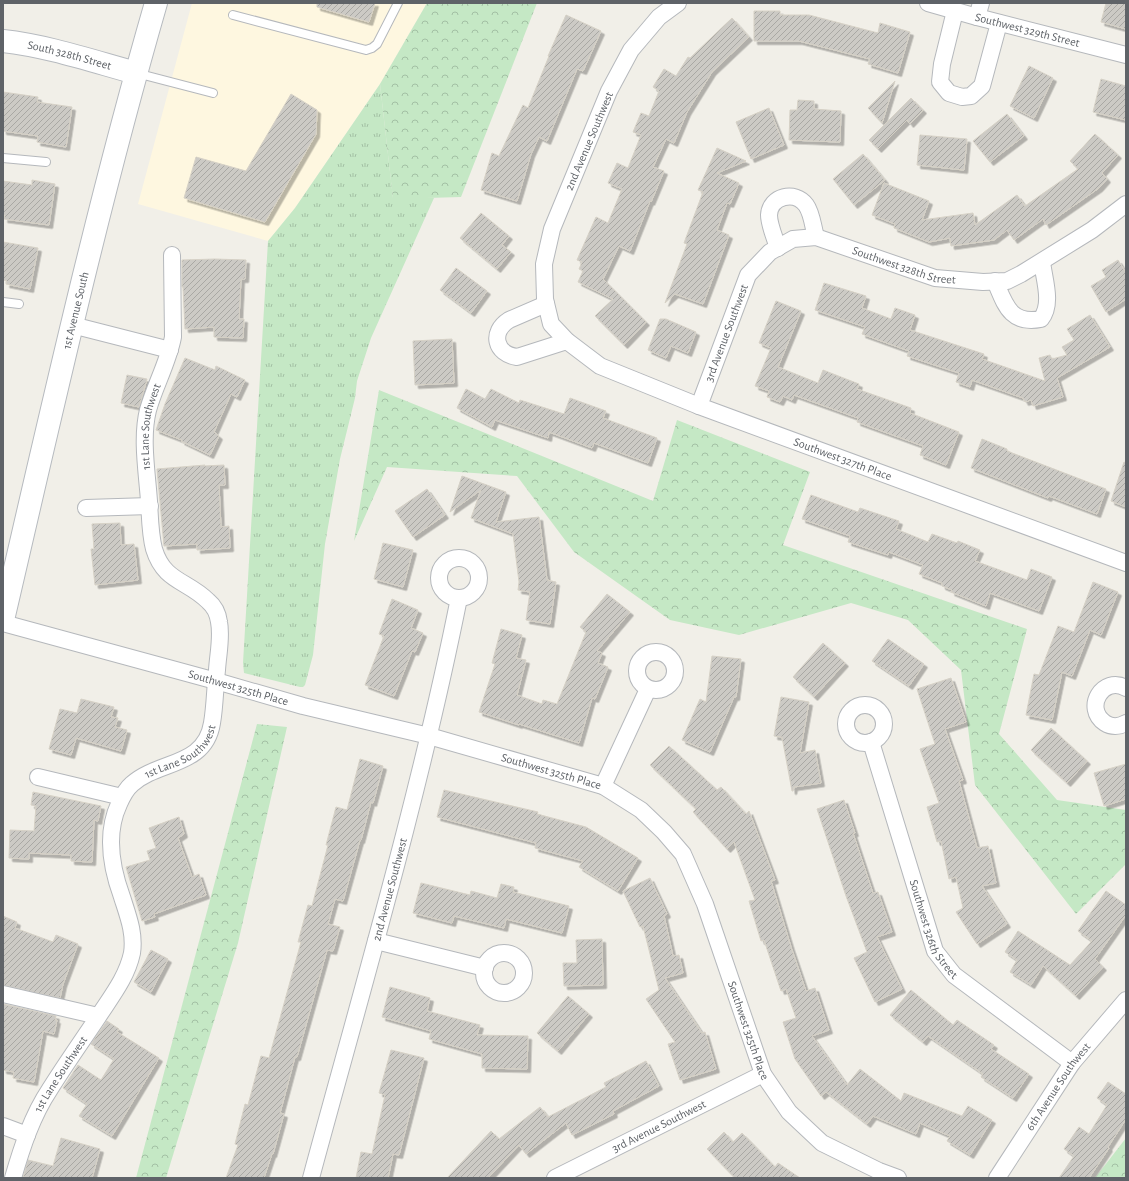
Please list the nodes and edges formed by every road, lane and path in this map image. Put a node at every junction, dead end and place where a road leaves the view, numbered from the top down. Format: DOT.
graph roads {
  1 [pos="156,3"];
  2 [pos="398,3"];
  3 [pos="678,3"];
  4 [pos="928,3"];
  5 [pos="979,10"];
  6 [pos="955,11"];
  7 [pos="233,15"];
  8 [pos="999,23"];
  9 [pos="3,41"];
  10 [pos="1126,55"];
  11 [pos="136,73"];
  12 [pos="213,93"];
  13 [pos="3,158"];
  14 [pos="46,162"];
  15 [pos="1126,204"];
  16 [pos="816,238"];
  17 [pos="778,248"];
  18 [pos="172,256"];
  19 [pos="1042,262"];
  20 [pos="995,282"];
  21 [pos="3,302"];
  22 [pos="546,302"];
  23 [pos="19,304"];
  24 [pos="72,325"];
  25 [pos="567,341"];
  26 [pos="170,350"];
  27 [pos="698,406"];
  28 [pos="150,506"];
  29 [pos="86,508"];
  30 [pos="1126,562"];
  31 [pos="459,598"];
  32 [pos="3,620"];
  33 [pos="3,623"];
  34 [pos="216,681"];
  35 [pos="1125,685"];
  36 [pos="648,689"];
  37 [pos="1126,723"];
  38 [pos="429,736"];
  39 [pos="871,742"];
  40 [pos="38,777"];
  41 [pos="603,786"];
  42 [pos="122,797"];
  43 [pos="376,940"];
  44 [pos="485,968"];
  45 [pos="3,994"];
  46 [pos="1126,1000"];
  47 [pos="98,1016"];
  48 [pos="1072,1063"];
  49 [pos="763,1074"];
  50 [pos="3,1126"];
  51 [pos="27,1135"];
  52 [pos="13,1178"];
  53 [pos="311,1178"];
  54 [pos="555,1178"];
  55 [pos="898,1178"];
  56 [pos="997,1178"];
  1 -- 11 [label="main road, 1st Avenue South"];
  2 -- 7 [label="lane"];
  3 -- 22 [label="street, 2nd Avenue Southwest"];
  4 -- 6 [label="street, Southwest 329th Street"];
  5 -- 6 [label="street, Southwest 329th Street"];
  5 -- 8 [label="street, Southwest 329th Street"];
  6 -- 8 [label="street"];
  8 -- 10 [label="street, Southwest 329th Street"];
  9 -- 11 [label="main road, South 328th Street"];
  11 -- 12 [label="lane"];
  11 -- 24 [label="main road, 1st Avenue South"];
  13 -- 14 [label="lane"];
  15 -- 19 [label="street, Southwest 328th Street"];
  16 -- 17 [label="street, 3rd Avenue Southwest"];
  16 -- 17 [label="street"];
  16 -- 20 [label="street, Southwest 328th Street"];
  17 -- 27 [label="street, 3rd Avenue Southwest"];
  18 -- 26 [label="street, 1st Lane Southwest"];
  19 -- 20 [label="street, Southwest 328th Street"];
  19 -- 20 [label="street"];
  21 -- 23 [label="lane"];
  22 -- 25 [label="street, Southwest 327th Place"];
  22 -- 25 [label="street"];
  24 -- 26 [label="street"];
  24 -- 32 [label="main road, 1st Avenue South"];
  25 -- 27 [label="street, Southwest 327th Place"];
  26 -- 28 [label="street, 1st Lane Southwest"];
  27 -- 30 [label="street, Southwest 327th Place"];
  28 -- 29 [label="street"];
  28 -- 34 [label="street, 1st Lane Southwest"];
  31 -- 38 [label="street, 2nd Avenue Southwest"];
  33 -- 34 [label="street, Southwest 325th Place"];
  34 -- 38 [label="street, Southwest 325th Place"];
  34 -- 42 [label="street, 1st Lane Southwest"];
  35 -- 37 [label="street"];
  36 -- 41 [label="street"];
  38 -- 41 [label="street, Southwest 325th Place"];
  38 -- 43 [label="street, 2nd Avenue Southwest"];
  39 -- 48 [label="street, Southwest 326th Street"];
  40 -- 42 [label="street"];
  41 -- 49 [label="street, Southwest 325th Place"];
  42 -- 47 [label="street, 1st Lane Southwest"];
  43 -- 44 [label="street"];
  43 -- 53 [label="street, 2nd Avenue Southwest"];
  45 -- 47 [label="street"];
  46 -- 48 [label="street, 6th Avenue Southwest"];
  47 -- 51 [label="street, 1st Lane Southwest"];
  48 -- 56 [label="street, 6th Avenue Southwest"];
  49 -- 54 [label="street, 3rd Avenue Southwest"];
  49 -- 55 [label="street, Southwest 325th Place"];
  50 -- 51 [label="street"];
  51 -- 52 [label="street, 1st Lane Southwest"];
}
